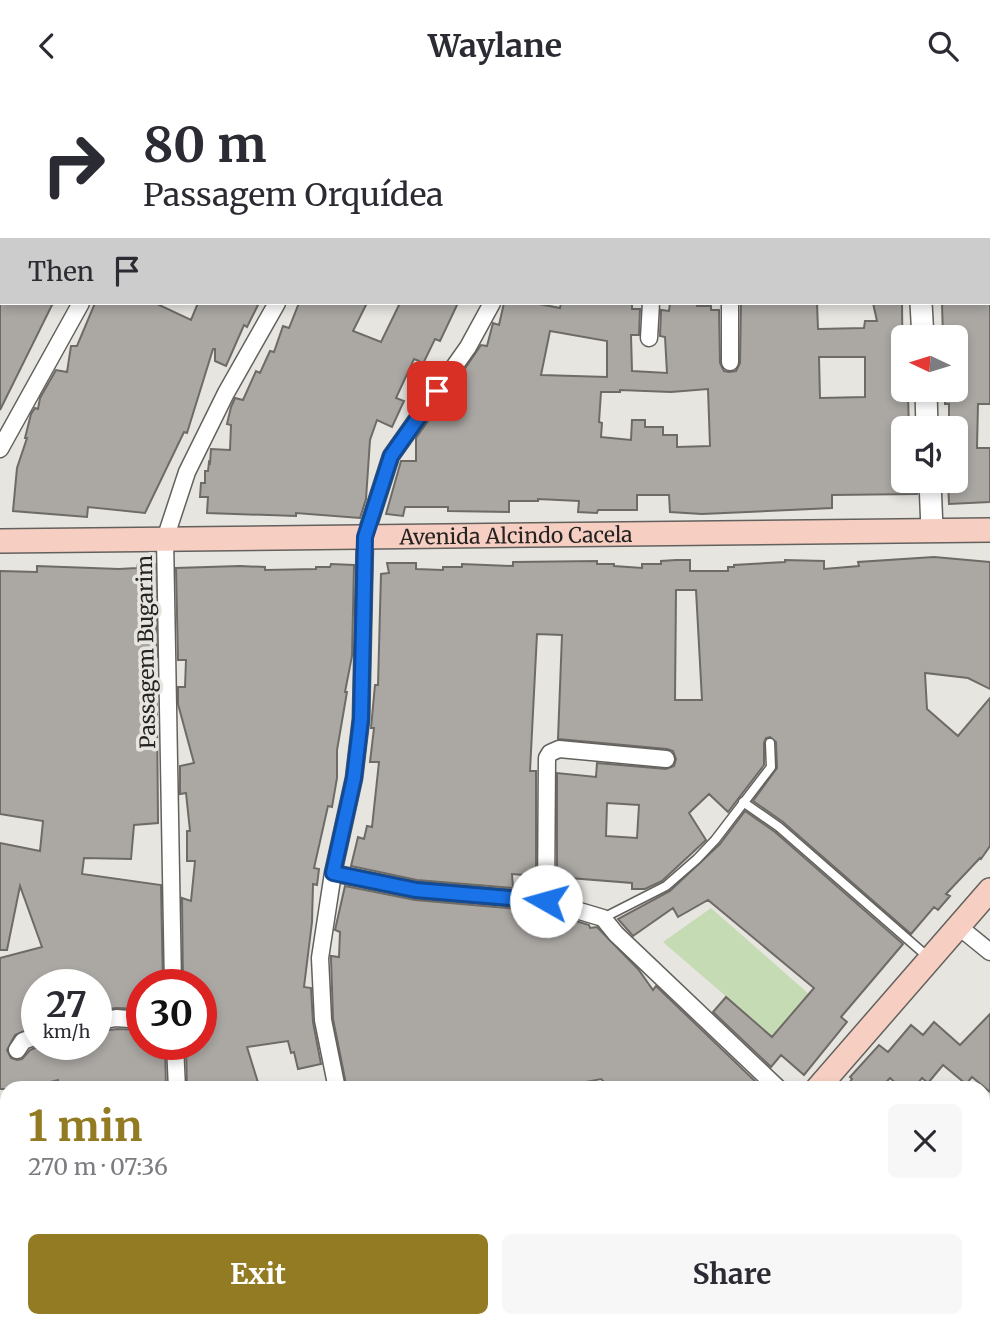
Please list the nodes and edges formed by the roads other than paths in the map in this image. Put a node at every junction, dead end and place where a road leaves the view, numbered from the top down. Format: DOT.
graph roads {
  1 [pos="79,305"];
  2 [pos="276,305"];
  3 [pos="491,305"];
  4 [pos="651,305"];
  5 [pos="730,305"];
  6 [pos="921,305"];
  7 [pos="922,325"];
  8 [pos="649,338"];
  9 [pos="730,362"];
  10 [pos="0,449"];
  11 [pos="930,493"];
  12 [pos="932,530"];
  13 [pos="990,530"];
  14 [pos="365,537"];
  15 [pos="165,539"];
  16 [pos="0,541"];
  17 [pos="770,743"];
  18 [pos="666,759"];
  19 [pos="743,802"];
  20 [pos="333,873"];
  21 [pos="990,890"];
  22 [pos="546,901"];
  23 [pos="603,918"];
  24 [pos="958,926"];
  25 [pos="990,952"];
  26 [pos="930,959"];
  27 [pos="173,969"];
  28 [pos="21,1044"];
  29 [pos="17,1050"];
  30 [pos="176,1060"];
  31 [pos="177,1081"];
  32 [pos="335,1081"];
  33 [pos="771,1081"];
  34 [pos="824,1081"];
  1 -- 10 [label="street"];
  2 -- 15 [label="street, Passagem Bugarim"];
  3 -- 14 [label="street"];
  4 -- 8 [label="street"];
  5 -- 9 [label="street"];
  6 -- 7 [label="street"];
  11 -- 12 [label="street"];
  12 -- 13 [label="main road, Avenida Alcindo Cacela"];
  12 -- 14 [label="main road, Avenida Alcindo Cacela"];
  14 -- 15 [label="main road, Avenida Alcindo Cacela"];
  14 -- 20 [label="street"];
  15 -- 16 [label="main road, Avenida Alcindo Cacela"];
  15 -- 27 [label="street, Passagem Bugarim"];
  17 -- 19 [label="lane"];
  18 -- 22 [label="street"];
  19 -- 23 [label="lane"];
  19 -- 26 [label="lane"];
  20 -- 22 [label="street"];
  20 -- 32 [label="street"];
  21 -- 24 [label="main road"];
  22 -- 23 [label="street"];
  23 -- 33 [label="street"];
  24 -- 25 [label="street"];
  24 -- 26 [label="main road"];
  26 -- 34 [label="main road"];
  28 -- 29 [label="street"];
  30 -- 31 [label="street"];
}
